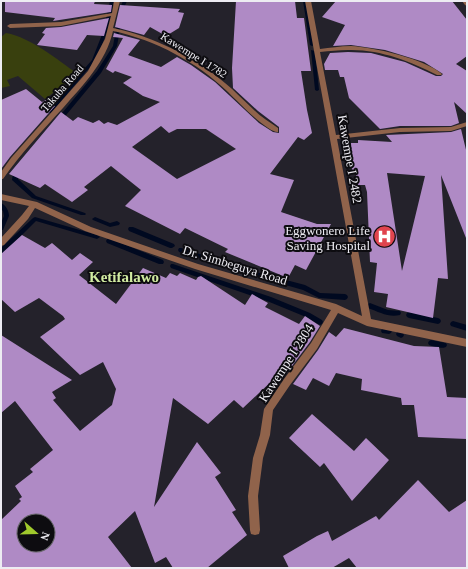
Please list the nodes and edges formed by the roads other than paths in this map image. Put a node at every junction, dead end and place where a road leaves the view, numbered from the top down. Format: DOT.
graph roads {
  1 [pos="117,1"];
  2 [pos="308,1"];
  3 [pos="465,1"];
  4 [pos="467,4"];
  5 [pos="114,14"];
  6 [pos="10,26"];
  7 [pos="112,29"];
  8 [pos="318,51"];
  9 [pos="439,74"];
  10 [pos="467,124"];
  11 [pos="276,130"];
  12 [pos="334,138"];
  13 [pos="1,177"];
  14 [pos="1,197"];
  15 [pos="34,204"];
  16 [pos="1,243"];
  17 [pos="336,308"];
  18 [pos="367,322"];
  19 [pos="467,343"];
  20 [pos="255,530"];
  1 -- 5 [label="street, Takuba Road"];
  2 -- 8 [label="street, Kawempe I 2482"];
  3 -- 4 [label="street"];
  5 -- 6 [label="street"];
  5 -- 7 [label="street, Takuba Road"];
  7 -- 11 [label="street, Kawempe I 1782"];
  7 -- 13 [label="street, Takuba Road"];
  8 -- 9 [label="street"];
  8 -- 12 [label="street, Kawempe I 2482"];
  10 -- 12 [label="street"];
  12 -- 18 [label="street, Kawempe I 2482"];
  14 -- 15 [label="street, Dr. Simbeguya Road"];
  15 -- 16 [label="street"];
  15 -- 17 [label="street, Dr. Simbeguya Road"];
  17 -- 18 [label="street, Dr. Simbeguya Road"];
  17 -- 20 [label="street, Kawempe I 2804"];
  18 -- 19 [label="street, Dr. Simbeguya Road"];
}
